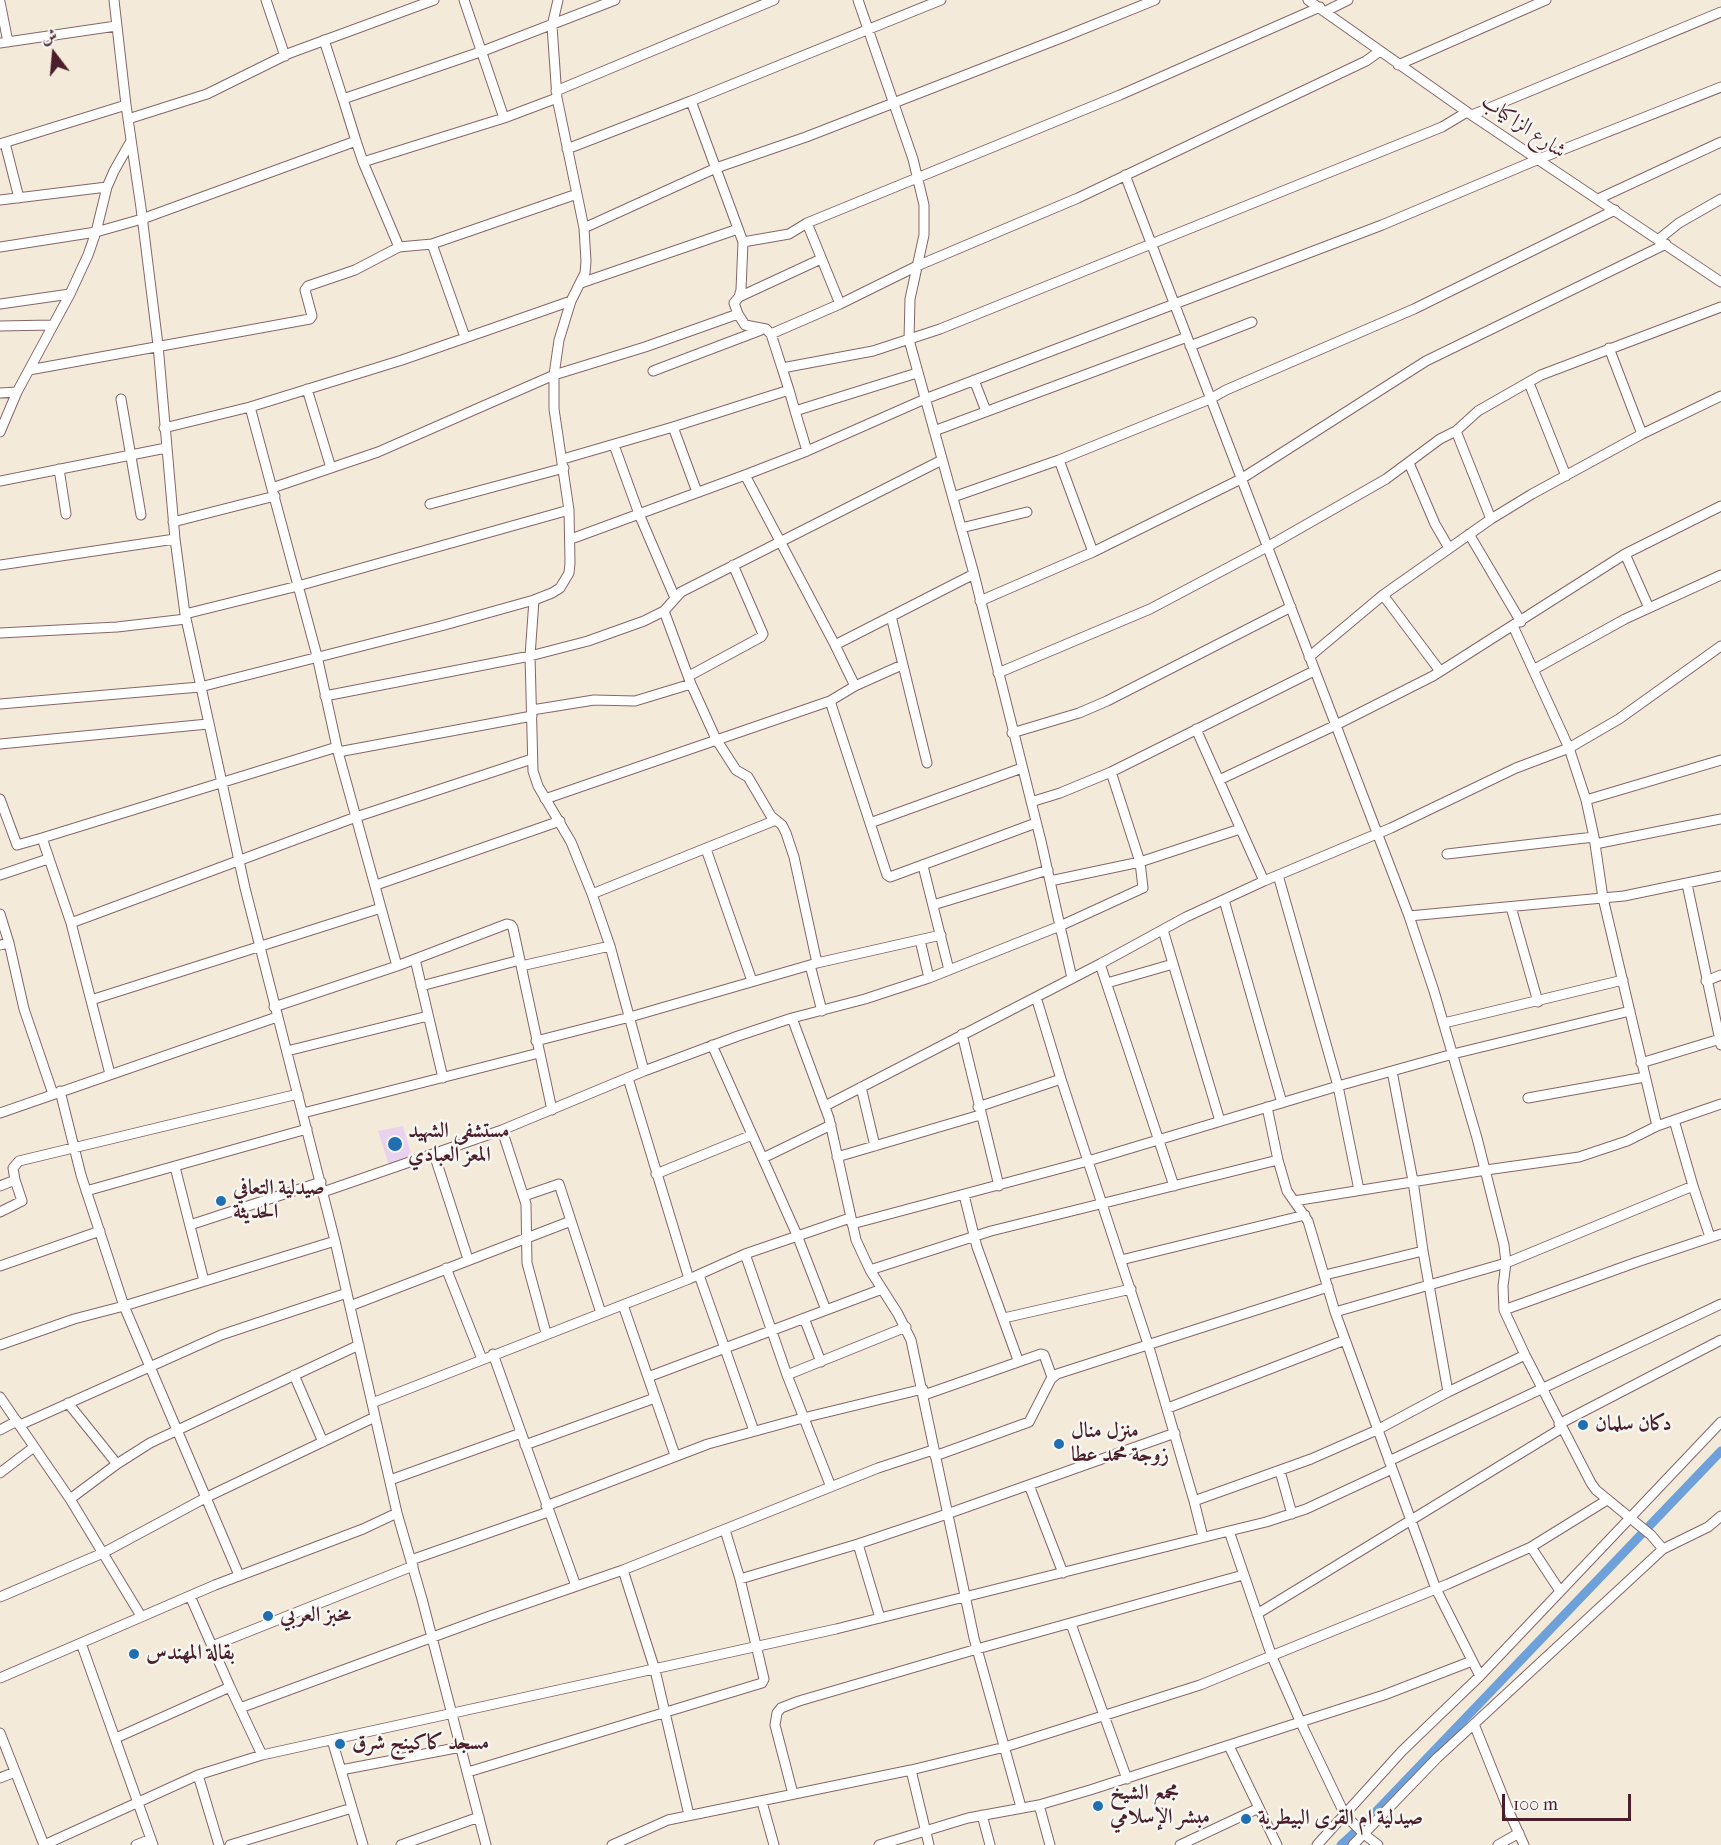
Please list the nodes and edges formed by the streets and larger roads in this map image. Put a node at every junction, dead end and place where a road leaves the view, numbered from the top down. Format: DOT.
graph roads {
  1 [pos="114,0"];
  2 [pos="266,0"];
  3 [pos="434,0"];
  4 [pos="464,0"];
  5 [pos="558,0"];
  6 [pos="615,0"];
  7 [pos="774,0"];
  8 [pos="858,0"];
  9 [pos="941,0"];
  10 [pos="1155,0"];
  11 [pos="1308,0"];
  12 [pos="1348,0"];
  13 [pos="1546,0"];
  14 [pos="0,2"];
  15 [pos="1323,9"];
  16 [pos="1721,12"];
  17 [pos="116,26"];
  18 [pos="552,26"];
  19 [pos="868,30"];
  20 [pos="324,40"];
  21 [pos="4,42"];
  22 [pos="483,51"];
  23 [pos="1380,51"];
  24 [pos="285,56"];
  25 [pos="1398,64"];
  26 [pos="1721,87"];
  27 [pos="557,94"];
  28 [pos="343,99"];
  29 [pos="691,101"];
  30 [pos="894,103"];
  31 [pos="126,105"];
  32 [pos="1469,113"];
  33 [pos="504,118"];
  34 [pos="128,119"];
  35 [pos="131,141"];
  36 [pos="356,141"];
  37 [pos="1721,142"];
  38 [pos="3,144"];
  39 [pos="567,149"];
  40 [pos="1539,159"];
  41 [pos="363,162"];
  42 [pos="716,168"];
  43 [pos="1125,175"];
  44 [pos="919,177"];
  45 [pos="107,187"];
  46 [pos="577,194"];
  47 [pos="19,198"];
  48 [pos="1598,199"];
  49 [pos="1721,199"];
  50 [pos="0,200"];
  51 [pos="1615,210"];
  52 [pos="142,219"];
  53 [pos="807,223"];
  54 [pos="584,228"];
  55 [pos="738,229"];
  56 [pos="96,231"];
  57 [pos="743,242"];
  58 [pos="1663,242"];
  59 [pos="1151,243"];
  60 [pos="432,244"];
  61 [pos="0,247"];
  62 [pos="399,247"];
  63 [pos="822,259"];
  64 [pos="917,266"];
  65 [pos="1721,282"];
  66 [pos="581,283"];
  67 [pos="70,294"];
  68 [pos="739,297"];
  69 [pos="571,302"];
  70 [pos="1174,303"];
  71 [pos="0,304"];
  72 [pos="840,304"];
  73 [pos="1721,308"];
  74 [pos="738,314"];
  75 [pos="1252,322"];
  76 [pos="53,325"];
  77 [pos="0,326"];
  78 [pos="767,331"];
  79 [pos="465,337"];
  80 [pos="909,340"];
  81 [pos="1188,341"];
  82 [pos="158,345"];
  83 [pos="1609,348"];
  84 [pos="782,368"];
  85 [pos="29,370"];
  86 [pos="653,371"];
  87 [pos="917,373"];
  88 [pos="554,375"];
  89 [pos="974,380"];
  90 [pos="1529,383"];
  91 [pos="307,390"];
  92 [pos="789,390"];
  93 [pos="17,392"];
  94 [pos="0,393"];
  95 [pos="1721,396"];
  96 [pos="121,399"];
  97 [pos="925,399"];
  98 [pos="1210,399"];
  99 [pos="250,407"];
  100 [pos="795,411"];
  101 [pos="986,411"];
  102 [pos="673,427"];
  103 [pos="164,428"];
  104 [pos="934,431"];
  105 [pos="1456,431"];
  106 [pos="0,432"];
  107 [pos="1642,434"];
  108 [pos="614,445"];
  109 [pos="166,448"];
  110 [pos="807,451"];
  111 [pos="131,455"];
  112 [pos="942,460"];
  113 [pos="1059,460"];
  114 [pos="563,463"];
  115 [pos="1409,463"];
  116 [pos="331,468"];
  117 [pos="60,469"];
  118 [pos="745,475"];
  119 [pos="1566,476"];
  120 [pos="1241,479"];
  121 [pos="0,481"];
  122 [pos="274,492"];
  123 [pos="697,492"];
  124 [pos="953,497"];
  125 [pos="430,504"];
  126 [pos="1721,506"];
  127 [pos="569,510"];
  128 [pos="1027,512"];
  129 [pos="66,514"];
  130 [pos="639,514"];
  131 [pos="141,515"];
  132 [pos="1491,519"];
  133 [pos="173,522"];
  134 [pos="962,528"];
  135 [pos="1469,534"];
  136 [pos="175,539"];
  137 [pos="570,539"];
  138 [pos="780,542"];
  139 [pos="1267,547"];
  140 [pos="1449,548"];
  141 [pos="1093,552"];
  142 [pos="1625,555"];
  143 [pos="0,565"];
  144 [pos="733,565"];
  145 [pos="974,574"];
  146 [pos="1721,575"];
  147 [pos="298,586"];
  148 [pos="1383,595"];
  149 [pos="675,598"];
  150 [pos="534,600"];
  151 [pos="980,601"];
  152 [pos="1291,608"];
  153 [pos="1649,608"];
  154 [pos="664,611"];
  155 [pos="891,616"];
  156 [pos="185,617"];
  157 [pos="1517,624"];
  158 [pos="0,633"];
  159 [pos="835,645"];
  160 [pos="1721,646"];
  161 [pos="317,656"];
  162 [pos="530,656"];
  163 [pos="1309,657"];
  164 [pos="902,665"];
  165 [pos="1533,670"];
  166 [pos="1314,671"];
  167 [pos="1440,671"];
  168 [pos="998,673"];
  169 [pos="690,680"];
  170 [pos="855,686"];
  171 [pos="200,687"];
  172 [pos="326,696"];
  173 [pos="830,701"];
  174 [pos="0,704"];
  175 [pos="532,713"];
  176 [pos="208,724"];
  177 [pos="1336,725"];
  178 [pos="1196,729"];
  179 [pos="1012,733"];
  180 [pos="716,739"];
  181 [pos="0,744"];
  182 [pos="1569,748"];
  183 [pos="337,749"];
  184 [pos="532,759"];
  185 [pos="1721,760"];
  186 [pos="927,764"];
  187 [pos="1022,768"];
  188 [pos="1111,772"];
  189 [pos="1218,780"];
  190 [pos="222,782"];
  191 [pos="0,799"];
  192 [pos="545,799"];
  193 [pos="1586,800"];
  194 [pos="1031,802"];
  195 [pos="356,817"];
  196 [pos="1721,819"];
  197 [pos="776,820"];
  198 [pos="560,821"];
  199 [pos="870,822"];
  200 [pos="1036,823"];
  201 [pos="1240,829"];
  202 [pos="1376,835"];
  203 [pos="42,838"];
  204 [pos="1595,841"];
  205 [pos="706,849"];
  206 [pos="1447,854"];
  207 [pos="238,859"];
  208 [pos="48,860"];
  209 [pos="1140,862"];
  210 [pos="923,866"];
  211 [pos="1048,870"];
  212 [pos="0,875"];
  213 [pos="1278,875"];
  214 [pos="1721,876"];
  215 [pos="1050,881"];
  216 [pos="1264,881"];
  217 [pos="1687,884"];
  218 [pos="376,885"];
  219 [pos="592,894"];
  220 [pos="1603,898"];
  221 [pos="1224,900"];
  222 [pos="933,905"];
  223 [pos="1511,907"];
  224 [pos="381,908"];
  225 [pos="0,914"];
  226 [pos="1408,916"];
  227 [pos="70,923"];
  228 [pos="1059,926"];
  229 [pos="1163,930"];
  230 [pos="941,935"];
  231 [pos="920,940"];
  232 [pos="4,944"];
  233 [pos="610,946"];
  234 [pos="259,947"];
  235 [pos="414,959"];
  236 [pos="520,963"];
  237 [pos="813,964"];
  238 [pos="1100,964"];
  239 [pos="1173,964"];
  240 [pos="397,966"];
  241 [pos="949,970"];
  242 [pos="1721,975"];
  243 [pos="929,978"];
  244 [pos="1072,978"];
  245 [pos="1623,980"];
  246 [pos="752,981"];
  247 [pos="1706,981"];
  248 [pos="1107,982"];
  249 [pos="421,986"];
  250 [pos="1035,997"];
  251 [pos="91,1000"];
  252 [pos="1538,1002"];
  253 [pos="274,1007"];
  254 [pos="1717,1010"];
  255 [pos="822,1011"];
  256 [pos="1630,1011"];
  257 [pos="428,1016"];
  258 [pos="277,1017"];
  259 [pos="630,1017"];
  260 [pos="792,1018"];
  261 [pos="1444,1023"];
  262 [pos="962,1034"];
  263 [pos="536,1041"];
  264 [pos="1720,1042"];
  265 [pos="712,1045"];
  266 [pos="287,1051"];
  267 [pos="539,1053"];
  268 [pos="1453,1054"];
  269 [pos="1641,1063"];
  270 [pos="644,1071"];
  271 [pos="1392,1071"];
  272 [pos="110,1074"];
  273 [pos="1645,1077"];
  274 [pos="443,1078"];
  275 [pos="628,1078"];
  276 [pos="1061,1079"];
  277 [pos="1338,1086"];
  278 [pos="861,1087"];
  279 [pos="56,1093"];
  280 [pos="298,1094"];
  281 [pos="1528,1098"];
  282 [pos="1282,1103"];
  283 [pos="1721,1104"];
  284 [pos="825,1106"];
  285 [pos="1267,1107"];
  286 [pos="552,1110"];
  287 [pos="979,1111"];
  288 [pos="0,1113"];
  289 [pos="303,1113"];
  290 [pos="1674,1120"];
  291 [pos="1220,1121"];
  292 [pos="831,1125"];
  293 [pos="1658,1126"];
  294 [pos="307,1130"];
  295 [pos="502,1130"];
  296 [pos="752,1135"];
  297 [pos="1157,1140"];
  298 [pos="875,1146"];
  299 [pos="73,1147"];
  300 [pos="434,1154"];
  301 [pos="837,1157"];
  302 [pos="763,1158"];
  303 [pos="1278,1160"];
  304 [pos="1088,1161"];
  305 [pos="175,1167"];
  306 [pos="1486,1170"];
  307 [pos="656,1174"];
  308 [pos="15,1180"];
  309 [pos="1413,1181"];
  310 [pos="321,1182"];
  311 [pos="0,1186"];
  312 [pos="999,1186"];
  313 [pos="1174,1186"];
  314 [pos="1692,1186"];
  315 [pos="1359,1190"];
  316 [pos="86,1191"];
  317 [pos="323,1192"];
  318 [pos="964,1195"];
  319 [pos="524,1196"];
  320 [pos="1294,1202"];
  321 [pos="1102,1205"];
  322 [pos="0,1212"];
  323 [pos="1305,1215"];
  324 [pos="571,1221"];
  325 [pos="851,1221"];
  326 [pos="189,1225"];
  327 [pos="100,1231"];
  328 [pos="1721,1234"];
  329 [pos="797,1235"];
  330 [pos="974,1236"];
  331 [pos="1710,1237"];
  332 [pos="527,1239"];
  333 [pos="335,1241"];
  334 [pos="1423,1251"];
  335 [pos="745,1254"];
  336 [pos="468,1259"];
  337 [pos="1121,1260"];
  338 [pos="1506,1263"];
  339 [pos="0,1266"];
  340 [pos="446,1268"];
  341 [pos="870,1270"];
  342 [pos="699,1275"];
  343 [pos="1325,1275"];
  344 [pos="689,1279"];
  345 [pos="204,1281"];
  346 [pos="1429,1285"];
  347 [pos="1328,1287"];
  348 [pos="882,1289"];
  349 [pos="1131,1289"];
  350 [pos="347,1293"];
  351 [pos="1721,1304"];
  352 [pos="622,1305"];
  353 [pos="124,1306"];
  354 [pos="350,1306"];
  355 [pos="826,1310"];
  356 [pos="1504,1310"];
  357 [pos="1335,1312"];
  358 [pos="601,1313"];
  359 [pos="804,1318"];
  360 [pos="1004,1318"];
  361 [pos="906,1327"];
  362 [pos="772,1331"];
  363 [pos="546,1333"];
  364 [pos="1345,1340"];
  365 [pos="1721,1340"];
  366 [pos="1148,1344"];
  367 [pos="0,1345"];
  368 [pos="358,1345"];
  369 [pos="726,1348"];
  370 [pos="493,1354"];
  371 [pos="1525,1355"];
  372 [pos="482,1359"];
  373 [pos="1018,1360"];
  374 [pos="820,1362"];
  375 [pos="148,1366"];
  376 [pos="294,1375"];
  377 [pos="787,1375"];
  378 [pos="648,1377"];
  379 [pos="1052,1377"];
  380 [pos="1543,1390"];
  381 [pos="923,1392"];
  382 [pos="1448,1392"];
  383 [pos="0,1397"];
  384 [pos="655,1398"];
  385 [pos="372,1402"];
  386 [pos="68,1403"];
  387 [pos="1168,1408"];
  388 [pos="375,1417"];
  389 [pos="803,1418"];
  390 [pos="1721,1422"];
  391 [pos="18,1423"];
  392 [pos="1561,1426"];
  393 [pos="177,1429"];
  394 [pos="0,1430"];
  395 [pos="1377,1430"];
  396 [pos="754,1431"];
  397 [pos="521,1433"];
  398 [pos="1175,1433"];
  399 [pos="323,1442"];
  400 [pos="525,1445"];
  401 [pos="34,1447"];
  402 [pos="934,1453"];
  403 [pos="675,1455"];
  404 [pos="117,1464"];
  405 [pos="1390,1465"];
  406 [pos="1280,1471"];
  407 [pos="0,1473"];
  408 [pos="390,1480"];
  409 [pos="1029,1485"];
  410 [pos="831,1487"];
  411 [pos="207,1497"];
  412 [pos="70,1499"];
  413 [pos="1607,1500"];
  414 [pos="1194,1501"];
  415 [pos="547,1509"];
  416 [pos="397,1513"];
  417 [pos="947,1514"];
  418 [pos="1292,1514"];
  419 [pos="1721,1516"];
  420 [pos="1630,1518"];
  421 [pos="1413,1521"];
  422 [pos="725,1530"];
  423 [pos="1229,1532"];
  424 [pos="1203,1537"];
  425 [pos="858,1544"];
  426 [pos="1531,1547"];
  427 [pos="1663,1549"];
  428 [pos="102,1553"];
  429 [pos="412,1563"];
  430 [pos="623,1570"];
  431 [pos="1063,1573"];
  432 [pos="239,1575"];
  433 [pos="1243,1575"];
  434 [pos="740,1580"];
  435 [pos="576,1586"];
  436 [pos="1436,1589"];
  437 [pos="1560,1591"];
  438 [pos="190,1596"];
  439 [pos="0,1597"];
  440 [pos="966,1597"];
  441 [pos="1257,1614"];
  442 [pos="141,1617"];
  443 [pos="880,1618"];
  444 [pos="1071,1624"];
  445 [pos="432,1637"];
  446 [pos="81,1643"];
  447 [pos="212,1646"];
  448 [pos="756,1646"];
  449 [pos="977,1649"];
  450 [pos="1272,1657"];
  451 [pos="1472,1661"];
  452 [pos="655,1670"];
  453 [pos="1480,1676"];
  454 [pos="0,1678"];
  455 [pos="230,1688"];
  456 [pos="240,1708"];
  457 [pos="666,1713"];
  458 [pos="453,1714"];
  459 [pos="1106,1716"];
  460 [pos="1301,1723"];
  461 [pos="1474,1724"];
  462 [pos="0,1733"];
  463 [pos="116,1738"];
  464 [pos="332,1740"];
  465 [pos="1229,1746"];
  466 [pos="461,1747"];
  467 [pos="1005,1747"];
  468 [pos="262,1755"];
  469 [pos="341,1770"];
  470 [pos="911,1770"];
  471 [pos="15,1772"];
  472 [pos="468,1772"];
  473 [pos="198,1775"];
  474 [pos="0,1778"];
  475 [pos="1127,1779"];
  476 [pos="793,1794"];
  477 [pos="139,1802"];
  478 [pos="762,1802"];
  479 [pos="1039,1805"];
  480 [pos="1021,1807"];
  481 [pos="352,1808"];
  482 [pos="1259,1808"];
  483 [pos="689,1815"];
  484 [pos="982,1815"];
  485 [pos="479,1817"];
  486 [pos="1347,1817"];
  487 [pos="926,1831"];
  488 [pos="1519,1833"];
  489 [pos="1364,1834"];
  490 [pos="152,1842"];
  491 [pos="44,1845"];
  492 [pos="136,1845"];
  493 [pos="219,1845"];
  494 [pos="230,1845"];
  495 [pos="363,1845"];
  496 [pos="401,1845"];
  497 [pos="486,1845"];
  498 [pos="612,1845"];
  499 [pos="774,1845"];
  500 [pos="879,1845"];
  501 [pos="929,1845"];
  502 [pos="990,1845"];
  503 [pos="1050,1845"];
  504 [pos="1180,1845"];
  505 [pos="1277,1845"];
  506 [pos="1317,1845"];
  507 [pos="1353,1845"];
  508 [pos="1378,1845"];
  509 [pos="1498,1845"];
  510 [pos="1524,1845"];
  1 -- 17 [label="street"];
  2 -- 24 [label="street"];
  3 -- 20 [label="street"];
  4 -- 22 [label="street"];
  5 -- 18 [label="street"];
  6 -- 18 [label="street"];
  7 -- 27 [label="street"];
  8 -- 19 [label="street"];
  9 -- 19 [label="street"];
  10 -- 30 [label="street"];
  11 -- 15 [label="street, شارع الزاكياب"];
  12 -- 15 [label="street"];
  13 -- 25 [label="street"];
  14 -- 21 [label="street"];
  15 -- 23 [label="street, شارع الزاكياب"];
  15 -- 44 [label="street"];
  16 -- 32 [label="street"];
  17 -- 21 [label="street"];
  17 -- 31 [label="street"];
  18 -- 22 [label="street"];
  18 -- 27 [label="street"];
  19 -- 29 [label="street"];
  19 -- 30 [label="street"];
  20 -- 24 [label="street"];
  20 -- 28 [label="street"];
  22 -- 28 [label="street"];
  22 -- 33 [label="street"];
  23 -- 25 [label="street, شارع الزاكياب"];
  23 -- 43 [label="street"];
  24 -- 34 [label="street"];
  25 -- 32 [label="street, شارع الزاكياب"];
  26 -- 40 [label="street"];
  27 -- 33 [label="street"];
  27 -- 39 [label="street"];
  28 -- 36 [label="street"];
  29 -- 39 [label="street"];
  29 -- 42 [label="street"];
  30 -- 42 [label="street"];
  30 -- 44 [label="street"];
  31 -- 34 [label="street"];
  31 -- 38 [label="street"];
  32 -- 40 [label="street, شارع الزاكياب"];
  32 -- 59 [label="street"];
  33 -- 41 [label="street"];
  34 -- 35 [label="street"];
  35 -- 45 [label="street"];
  35 -- 52 [label="street"];
  36 -- 41 [label="street"];
  36 -- 52 [label="street"];
  37 -- 48 [label="street"];
  38 -- 47 [label="street"];
  39 -- 46 [label="street"];
  40 -- 48 [label="street, شارع الزاكياب"];
  40 -- 70 [label="street"];
  41 -- 62 [label="street"];
  42 -- 54 [label="street"];
  42 -- 55 [label="street"];
  43 -- 59 [label="street"];
  43 -- 64 [label="street"];
  44 -- 53 [label="street"];
  44 -- 64 [label="street"];
  45 -- 47 [label="street"];
  45 -- 56 [label="street"];
  46 -- 54 [label="street"];
  46 -- 60 [label="street"];
  47 -- 50 [label="street"];
  48 -- 51 [label="street, شارع الزاكياب"];
  49 -- 58 [label="street"];
  51 -- 58 [label="street, شارع الزاكياب"];
  51 -- 98 [label="street"];
  52 -- 56 [label="street"];
  52 -- 82 [label="street"];
  53 -- 57 [label="street"];
  53 -- 63 [label="street"];
  54 -- 66 [label="street"];
  55 -- 57 [label="street"];
  55 -- 66 [label="street"];
  56 -- 61 [label="street"];
  56 -- 67 [label="street"];
  57 -- 68 [label="street"];
  58 -- 65 [label="street, شارع الزاكياب"];
  58 -- 120 [label="street"];
  59 -- 70 [label="street"];
  59 -- 80 [label="street"];
  60 -- 62 [label="street"];
  60 -- 79 [label="street"];
  62 -- 82 [label="street"];
  63 -- 68 [label="street"];
  63 -- 72 [label="street"];
  64 -- 72 [label="street"];
  64 -- 80 [label="street"];
  66 -- 69 [label="street"];
  67 -- 71 [label="street"];
  67 -- 76 [label="street"];
  68 -- 74 [label="street"];
  69 -- 79 [label="street"];
  69 -- 88 [label="street"];
  70 -- 81 [label="street"];
  70 -- 89 [label="street"];
  72 -- 78 [label="street"];
  73 -- 83 [label="street"];
  74 -- 78 [label="street"];
  74 -- 88 [label="street"];
  75 -- 81 [label="street"];
  76 -- 77 [label="street"];
  76 -- 85 [label="street"];
  78 -- 84 [label="street"];
  78 -- 86 [label="street"];
  79 -- 91 [label="street"];
  80 -- 84 [label="street"];
  80 -- 87 [label="street"];
  81 -- 98 [label="street"];
  81 -- 101 [label="street"];
  82 -- 85 [label="street"];
  82 -- 103 [label="street"];
  83 -- 90 [label="street"];
  83 -- 107 [label="street"];
  84 -- 92 [label="street"];
  85 -- 93 [label="street"];
  87 -- 97 [label="street"];
  87 -- 100 [label="street"];
  88 -- 114 [label="street"];
  88 -- 116 [label="street"];
  89 -- 97 [label="street"];
  89 -- 101 [label="street"];
  90 -- 105 [label="street"];
  90 -- 119 [label="street"];
  91 -- 99 [label="street"];
  91 -- 116 [label="street"];
  92 -- 100 [label="street"];
  92 -- 102 [label="street"];
  93 -- 94 [label="street"];
  93 -- 106 [label="street"];
  95 -- 107 [label="street"];
  96 -- 111 [label="street"];
  97 -- 104 [label="street"];
  97 -- 110 [label="street"];
  98 -- 113 [label="street"];
  98 -- 120 [label="street"];
  99 -- 103 [label="street"];
  99 -- 122 [label="street"];
  100 -- 110 [label="street"];
  101 -- 104 [label="street"];
  102 -- 108 [label="street"];
  102 -- 123 [label="street"];
  103 -- 109 [label="street"];
  104 -- 112 [label="street"];
  105 -- 115 [label="street"];
  105 -- 132 [label="street"];
  107 -- 119 [label="street"];
  108 -- 114 [label="street"];
  108 -- 130 [label="street"];
  109 -- 111 [label="street"];
  109 -- 133 [label="street"];
  110 -- 118 [label="street"];
  111 -- 117 [label="street"];
  111 -- 131 [label="street"];
  112 -- 124 [label="street"];
  112 -- 138 [label="street"];
  113 -- 124 [label="street"];
  113 -- 141 [label="street"];
  114 -- 125 [label="street"];
  114 -- 127 [label="street"];
  115 -- 139 [label="street"];
  115 -- 140 [label="street"];
  116 -- 122 [label="street"];
  117 -- 121 [label="street"];
  117 -- 129 [label="street"];
  118 -- 123 [label="street"];
  118 -- 138 [label="street"];
  119 -- 132 [label="street"];
  120 -- 139 [label="street"];
  120 -- 141 [label="street"];
  122 -- 133 [label="street"];
  122 -- 147 [label="street"];
  123 -- 130 [label="street"];
  124 -- 134 [label="street"];
  126 -- 142 [label="street"];
  127 -- 137 [label="street"];
  127 -- 147 [label="street"];
  128 -- 134 [label="street"];
  130 -- 137 [label="street"];
  130 -- 149 [label="street"];
  132 -- 135 [label="street"];
  133 -- 136 [label="street"];
  134 -- 145 [label="street"];
  135 -- 140 [label="street"];
  135 -- 157 [label="street"];
  136 -- 143 [label="street"];
  136 -- 156 [label="street"];
  137 -- 150 [label="street"];
  138 -- 144 [label="street"];
  138 -- 159 [label="street"];
  139 -- 152 [label="street"];
  139 -- 168 [label="street"];
  140 -- 148 [label="street"];
  141 -- 151 [label="street"];
  142 -- 153 [label="street"];
  142 -- 157 [label="street"];
  144 -- 149 [label="street"];
  144 -- 169 [label="street"];
  145 -- 151 [label="street"];
  145 -- 155 [label="street"];
  146 -- 153 [label="street"];
  147 -- 156 [label="street"];
  147 -- 161 [label="street"];
  148 -- 163 [label="street"];
  148 -- 167 [label="street"];
  149 -- 154 [label="street"];
  150 -- 161 [label="street"];
  150 -- 162 [label="street"];
  151 -- 168 [label="street"];
  152 -- 163 [label="street"];
  152 -- 179 [label="street"];
  153 -- 165 [label="street"];
  154 -- 162 [label="street"];
  154 -- 169 [label="street"];
  155 -- 159 [label="street"];
  155 -- 164 [label="street"];
  156 -- 158 [label="street"];
  156 -- 171 [label="street"];
  157 -- 165 [label="street"];
  157 -- 167 [label="street"];
  159 -- 170 [label="street"];
  160 -- 182 [label="street"];
  161 -- 171 [label="street"];
  161 -- 172 [label="street"];
  162 -- 172 [label="street"];
  162 -- 175 [label="street"];
  163 -- 166 [label="street"];
  164 -- 170 [label="street"];
  164 -- 186 [label="street"];
  165 -- 182 [label="street"];
  166 -- 177 [label="street"];
  166 -- 178 [label="street"];
  167 -- 177 [label="street"];
  168 -- 179 [label="street"];
  169 -- 175 [label="street"];
  169 -- 180 [label="street"];
  170 -- 173 [label="street"];
  171 -- 174 [label="street"];
  171 -- 176 [label="street"];
  172 -- 183 [label="street"];
  173 -- 180 [label="street"];
  173 -- 199 [label="street"];
  175 -- 183 [label="street"];
  175 -- 184 [label="street"];
  176 -- 181 [label="street"];
  176 -- 190 [label="street"];
  177 -- 189 [label="street"];
  177 -- 202 [label="street"];
  178 -- 188 [label="street"];
  178 -- 189 [label="street"];
  179 -- 187 [label="street"];
  180 -- 192 [label="street"];
  180 -- 197 [label="street"];
  182 -- 193 [label="street"];
  182 -- 202 [label="street"];
  183 -- 190 [label="street"];
  183 -- 195 [label="street"];
  184 -- 192 [label="street"];
  184 -- 195 [label="street"];
  185 -- 193 [label="street"];
  187 -- 194 [label="street"];
  187 -- 199 [label="street"];
  188 -- 194 [label="street"];
  188 -- 209 [label="street"];
  189 -- 201 [label="street"];
  190 -- 203 [label="street"];
  190 -- 207 [label="street"];
  191 -- 203 [label="street"];
  192 -- 198 [label="street"];
  193 -- 204 [label="street"];
  194 -- 200 [label="street"];
  195 -- 207 [label="street"];
  195 -- 218 [label="street"];
  196 -- 204 [label="street"];
  197 -- 205 [label="street"];
  197 -- 237 [label="street"];
  198 -- 218 [label="street"];
  198 -- 219 [label="street"];
  199 -- 210 [label="street"];
  200 -- 210 [label="street"];
  200 -- 211 [label="street"];
  201 -- 209 [label="street"];
  201 -- 216 [label="street"];
  202 -- 213 [label="street"];
  202 -- 226 [label="street"];
  203 -- 208 [label="street"];
  204 -- 206 [label="street"];
  204 -- 220 [label="street"];
  205 -- 219 [label="street"];
  205 -- 246 [label="street"];
  207 -- 227 [label="street"];
  207 -- 234 [label="street"];
  208 -- 212 [label="street"];
  208 -- 227 [label="street"];
  209 -- 215 [label="street"];
  209 -- 228 [label="street"];
  210 -- 222 [label="street"];
  211 -- 215 [label="street"];
  211 -- 222 [label="street"];
  213 -- 216 [label="street"];
  213 -- 277 [label="street"];
  214 -- 217 [label="street"];
  215 -- 228 [label="street"];
  216 -- 221 [label="street"];
  217 -- 220 [label="street"];
  217 -- 247 [label="street"];
  218 -- 224 [label="street"];
  219 -- 233 [label="street"];
  220 -- 223 [label="street"];
  220 -- 245 [label="street"];
  221 -- 229 [label="street"];
  221 -- 282 [label="street"];
  222 -- 230 [label="street"];
  223 -- 226 [label="street"];
  223 -- 252 [label="street"];
  224 -- 234 [label="street"];
  224 -- 240 [label="street"];
  225 -- 232 [label="street"];
  226 -- 261 [label="street"];
  227 -- 251 [label="street"];
  228 -- 241 [label="street"];
  228 -- 244 [label="street"];
  229 -- 238 [label="street"];
  229 -- 239 [label="street"];
  230 -- 231 [label="street"];
  230 -- 241 [label="street"];
  231 -- 237 [label="street"];
  231 -- 243 [label="street"];
  232 -- 279 [label="street"];
  233 -- 236 [label="street"];
  233 -- 259 [label="street"];
  234 -- 251 [label="street"];
  234 -- 253 [label="street"];
  235 -- 236 [label="street"];
  235 -- 240 [label="street"];
  235 -- 249 [label="street"];
  236 -- 249 [label="street"];
  236 -- 263 [label="street"];
  237 -- 246 [label="street"];
  237 -- 255 [label="street"];
  238 -- 244 [label="street"];
  238 -- 248 [label="street"];
  239 -- 248 [label="street"];
  239 -- 291 [label="street"];
  240 -- 253 [label="street"];
  241 -- 243 [label="street"];
  242 -- 247 [label="street"];
  243 -- 255 [label="street"];
  244 -- 250 [label="street"];
  245 -- 252 [label="street"];
  245 -- 256 [label="street"];
  246 -- 259 [label="street"];
  247 -- 254 [label="street"];
  248 -- 297 [label="street"];
  249 -- 257 [label="street"];
  250 -- 262 [label="street"];
  250 -- 276 [label="street"];
  251 -- 272 [label="street"];
  252 -- 261 [label="street"];
  253 -- 258 [label="street"];
  254 -- 264 [label="street"];
  255 -- 260 [label="street"];
  256 -- 268 [label="street"];
  256 -- 269 [label="street"];
  257 -- 266 [label="street"];
  257 -- 274 [label="street"];
  258 -- 266 [label="street"];
  258 -- 272 [label="street"];
  259 -- 263 [label="street"];
  259 -- 270 [label="street"];
  260 -- 265 [label="street"];
  260 -- 284 [label="street"];
  261 -- 268 [label="street"];
  262 -- 278 [label="street"];
  262 -- 287 [label="street"];
  263 -- 267 [label="street"];
  264 -- 269 [label="street"];
  265 -- 270 [label="street"];
  265 -- 296 [label="street"];
  266 -- 280 [label="street"];
  267 -- 274 [label="street"];
  267 -- 286 [label="street"];
  268 -- 271 [label="street"];
  268 -- 306 [label="street"];
  269 -- 273 [label="street"];
  270 -- 275 [label="street"];
  271 -- 277 [label="street"];
  271 -- 309 [label="street"];
  272 -- 279 [label="street"];
  273 -- 281 [label="street"];
  273 -- 293 [label="street"];
  274 -- 289 [label="street"];
  275 -- 286 [label="street"];
  275 -- 307 [label="street"];
  276 -- 287 [label="street"];
  276 -- 304 [label="street"];
  277 -- 282 [label="street"];
  277 -- 315 [label="street"];
  278 -- 284 [label="street"];
  278 -- 298 [label="street"];
  279 -- 288 [label="street"];
  279 -- 299 [label="street"];
  280 -- 289 [label="street"];
  280 -- 299 [label="street"];
  282 -- 285 [label="street"];
  283 -- 290 [label="street"];
  284 -- 292 [label="street"];
  285 -- 291 [label="street"];
  285 -- 303 [label="street"];
  286 -- 295 [label="street"];
  287 -- 298 [label="street"];
  287 -- 312 [label="street"];
  289 -- 294 [label="street"];
  290 -- 293 [label="street"];
  290 -- 314 [label="street"];
  291 -- 297 [label="street"];
  292 -- 301 [label="street"];
  292 -- 302 [label="street"];
  293 -- 306 [label="street"];
  294 -- 305 [label="street"];
  294 -- 310 [label="street"];
  295 -- 300 [label="street"];
  295 -- 319 [label="street"];
  296 -- 302 [label="street"];
  296 -- 307 [label="street"];
  297 -- 304 [label="street"];
  297 -- 313 [label="street"];
  298 -- 301 [label="street"];
  299 -- 308 [label="street"];
  299 -- 316 [label="street"];
  300 -- 317 [label="street"];
  300 -- 336 [label="street"];
  301 -- 325 [label="street"];
  302 -- 329 [label="street"];
  303 -- 313 [label="street"];
  303 -- 320 [label="street"];
  304 -- 312 [label="street"];
  304 -- 321 [label="street"];
  305 -- 316 [label="street"];
  305 -- 326 [label="street"];
  306 -- 309 [label="street"];
  306 -- 338 [label="street"];
  307 -- 344 [label="street"];
  308 -- 311 [label="street"];
  308 -- 322 [label="street"];
  309 -- 315 [label="street"];
  309 -- 334 [label="street"];
  310 -- 317 [label="street"];
  310 -- 326 [label="street"];
  312 -- 318 [label="street"];
  313 -- 321 [label="street"];
  314 -- 331 [label="street"];
  314 -- 338 [label="street"];
  315 -- 320 [label="street"];
  316 -- 327 [label="street"];
  317 -- 333 [label="street"];
  318 -- 325 [label="street"];
  318 -- 330 [label="street"];
  319 -- 324 [label="street"];
  319 -- 332 [label="street"];
  320 -- 323 [label="street"];
  321 -- 330 [label="street"];
  321 -- 337 [label="street"];
  323 -- 337 [label="street"];
  323 -- 343 [label="street"];
  324 -- 332 [label="street"];
  324 -- 358 [label="street"];
  325 -- 329 [label="street"];
  325 -- 341 [label="street"];
  326 -- 345 [label="street"];
  327 -- 339 [label="street"];
  327 -- 353 [label="street"];
  328 -- 331 [label="street"];
  329 -- 335 [label="street"];
  329 -- 355 [label="street"];
  330 -- 341 [label="street"];
  330 -- 360 [label="street"];
  331 -- 356 [label="street"];
  332 -- 336 [label="street"];
  332 -- 363 [label="street"];
  333 -- 345 [label="street"];
  333 -- 350 [label="street"];
  334 -- 343 [label="street"];
  334 -- 346 [label="street"];
  335 -- 342 [label="street"];
  335 -- 362 [label="street"];
  336 -- 340 [label="street"];
  337 -- 349 [label="street"];
  338 -- 346 [label="street"];
  338 -- 356 [label="street"];
  340 -- 354 [label="street"];
  340 -- 372 [label="street"];
  341 -- 348 [label="street"];
  342 -- 344 [label="street"];
  342 -- 369 [label="street"];
  343 -- 347 [label="street"];
  344 -- 352 [label="street"];
  345 -- 353 [label="street"];
  346 -- 357 [label="street"];
  346 -- 382 [label="street"];
  347 -- 357 [label="street"];
  347 -- 366 [label="street"];
  348 -- 355 [label="street"];
  348 -- 361 [label="street"];
  349 -- 360 [label="street"];
  349 -- 366 [label="street"];
  350 -- 354 [label="street"];
  350 -- 375 [label="street"];
  351 -- 380 [label="street"];
  352 -- 358 [label="street"];
  352 -- 378 [label="street"];
  353 -- 367 [label="street"];
  353 -- 375 [label="street"];
  354 -- 368 [label="street"];
  355 -- 359 [label="street"];
  356 -- 371 [label="street"];
  357 -- 364 [label="street"];
  358 -- 363 [label="street"];
  359 -- 362 [label="street"];
  359 -- 374 [label="street"];
  360 -- 373 [label="street"];
  361 -- 374 [label="street"];
  361 -- 381 [label="street"];
  362 -- 369 [label="street"];
  362 -- 377 [label="street"];
  363 -- 370 [label="street"];
  364 -- 387 [label="street"];
  364 -- 395 [label="street"];
  365 -- 392 [label="street"];
  366 -- 379 [label="street"];
  366 -- 387 [label="street"];
  368 -- 376 [label="street"];
  368 -- 385 [label="street"];
  369 -- 378 [label="street"];
  369 -- 396 [label="street"];
  370 -- 372 [label="street"];
  370 -- 397 [label="street"];
  371 -- 380 [label="street"];
  371 -- 382 [label="street"];
  372 -- 385 [label="street"];
  373 -- 379 [label="street"];
  373 -- 381 [label="street"];
  374 -- 377 [label="street"];
  375 -- 386 [label="street"];
  375 -- 393 [label="street"];
  376 -- 393 [label="street"];
  376 -- 399 [label="street"];
  377 -- 389 [label="street"];
  378 -- 384 [label="street"];
  379 -- 402 [label="street"];
  380 -- 392 [label="street"];
  380 -- 405 [label="street"];
  381 -- 389 [label="street"];
  381 -- 402 [label="street"];
  382 -- 395 [label="street"];
  383 -- 391 [label="street"];
  384 -- 400 [label="street"];
  384 -- 403 [label="street"];
  385 -- 388 [label="street"];
  386 -- 391 [label="street"];
  386 -- 404 [label="street"];
  387 -- 398 [label="street"];
  388 -- 399 [label="street"];
  388 -- 408 [label="street"];
  389 -- 396 [label="street"];
  389 -- 410 [label="street"];
  390 -- 420 [label="street"];
  391 -- 394 [label="street"];
  391 -- 401 [label="street"];
  392 -- 413 [label="street"];
  392 -- 421 [label="street"];
  393 -- 404 [label="street"];
  393 -- 411 [label="street"];
  395 -- 405 [label="street"];
  395 -- 406 [label="street"];
  396 -- 403 [label="street"];
  397 -- 400 [label="street"];
  397 -- 408 [label="street"];
  398 -- 409 [label="street"];
  398 -- 414 [label="street"];
  399 -- 411 [label="street"];
  400 -- 415 [label="street"];
  401 -- 407 [label="street"];
  401 -- 412 [label="street"];
  402 -- 410 [label="street"];
  402 -- 417 [label="street"];
  403 -- 415 [label="street"];
  404 -- 412 [label="street"];
  405 -- 418 [label="street"];
  405 -- 421 [label="street"];
  406 -- 414 [label="street"];
  406 -- 418 [label="street"];
  408 -- 416 [label="street"];
  409 -- 417 [label="street"];
  409 -- 431 [label="street"];
  410 -- 422 [label="street"];
  411 -- 428 [label="street"];
  411 -- 432 [label="street"];
  412 -- 428 [label="street"];
  413 -- 420 [label="street"];
  413 -- 426 [label="street"];
  414 -- 424 [label="street"];
  415 -- 429 [label="street"];
  415 -- 435 [label="street"];
  416 -- 429 [label="street"];
  416 -- 432 [label="street"];
  417 -- 425 [label="street"];
  417 -- 440 [label="street"];
  418 -- 423 [label="street"];
  419 -- 427 [label="street"];
  420 -- 427 [label="street"];
  420 -- 437 [label="street"];
  421 -- 436 [label="street"];
  421 -- 441 [label="street"];
  422 -- 430 [label="street"];
  422 -- 434 [label="street"];
  423 -- 424 [label="street"];
  423 -- 433 [label="street"];
  424 -- 431 [label="street"];
  425 -- 434 [label="street"];
  425 -- 443 [label="street"];
  426 -- 436 [label="street"];
  426 -- 437 [label="street"];
  427 -- 461 [label="street"];
  428 -- 439 [label="street"];
  428 -- 442 [label="street"];
  429 -- 445 [label="street"];
  429 -- 447 [label="street"];
  430 -- 435 [label="street"];
  430 -- 452 [label="street"];
  431 -- 440 [label="street"];
  432 -- 438 [label="street"];
  433 -- 441 [label="street"];
  433 -- 444 [label="street"];
  434 -- 448 [label="street"];
  435 -- 445 [label="street"];
  436 -- 450 [label="street"];
  436 -- 451 [label="street"];
  437 -- 453 [label="street"];
  438 -- 442 [label="street"];
  438 -- 447 [label="street"];
  440 -- 443 [label="street"];
  440 -- 449 [label="street"];
  441 -- 450 [label="street"];
  442 -- 446 [label="street"];
  443 -- 448 [label="street"];
  444 -- 449 [label="street"];
  444 -- 459 [label="street"];
  445 -- 456 [label="street"];
  445 -- 458 [label="street"];
  446 -- 454 [label="street"];
  446 -- 463 [label="street"];
  447 -- 455 [label="street"];
  448 -- 452 [label="street"];
  448 -- 457 [label="street"];
  449 -- 467 [label="street"];
  449 -- 476 [label="street"];
  450 -- 459 [label="street"];
  450 -- 460 [label="street"];
  451 -- 453 [label="street"];
  451 -- 460 [label="street"];
  452 -- 457 [label="street"];
  452 -- 458 [label="street"];
  453 -- 486 [label="street"];
  455 -- 456 [label="street"];
  455 -- 463 [label="street"];
  456 -- 468 [label="street"];
  457 -- 472 [label="street"];
  457 -- 483 [label="street"];
  458 -- 464 [label="street"];
  458 -- 466 [label="street"];
  459 -- 467 [label="street"];
  459 -- 475 [label="street"];
  460 -- 465 [label="street"];
  460 -- 486 [label="street"];
  461 -- 488 [label="street"];
  461 -- 489 [label="street"];
  462 -- 471 [label="street"];
  463 -- 477 [label="street"];
  464 -- 468 [label="street"];
  464 -- 469 [label="street"];
  465 -- 475 [label="street"];
  465 -- 482 [label="street"];
  466 -- 469 [label="street"];
  466 -- 472 [label="street"];
  467 -- 470 [label="street"];
  467 -- 480 [label="street"];
  468 -- 473 [label="street"];
  469 -- 481 [label="street"];
  470 -- 476 [label="street"];
  470 -- 487 [label="street"];
  471 -- 474 [label="street"];
  471 -- 491 [label="street"];
  472 -- 485 [label="street"];
  473 -- 477 [label="street"];
  473 -- 493 [label="street"];
  475 -- 479 [label="street"];
  476 -- 478 [label="street"];
  477 -- 490 [label="street"];
  477 -- 491 [label="street"];
  478 -- 483 [label="street"];
  478 -- 499 [label="street"];
  479 -- 480 [label="street"];
  479 -- 503 [label="street"];
  480 -- 484 [label="street"];
  481 -- 494 [label="street"];
  481 -- 495 [label="street"];
  482 -- 504 [label="street"];
  482 -- 505 [label="street"];
  483 -- 498 [label="street"];
  484 -- 487 [label="street"];
  484 -- 502 [label="street"];
  485 -- 496 [label="street"];
  485 -- 497 [label="street"];
  486 -- 489 [label="street"];
  486 -- 506 [label="street"];
  487 -- 500 [label="street"];
  487 -- 501 [label="street"];
  488 -- 509 [label="street"];
  488 -- 510 [label="street"];
  489 -- 507 [label="street"];
  489 -- 508 [label="street"];
  490 -- 492 [label="street"];
}
